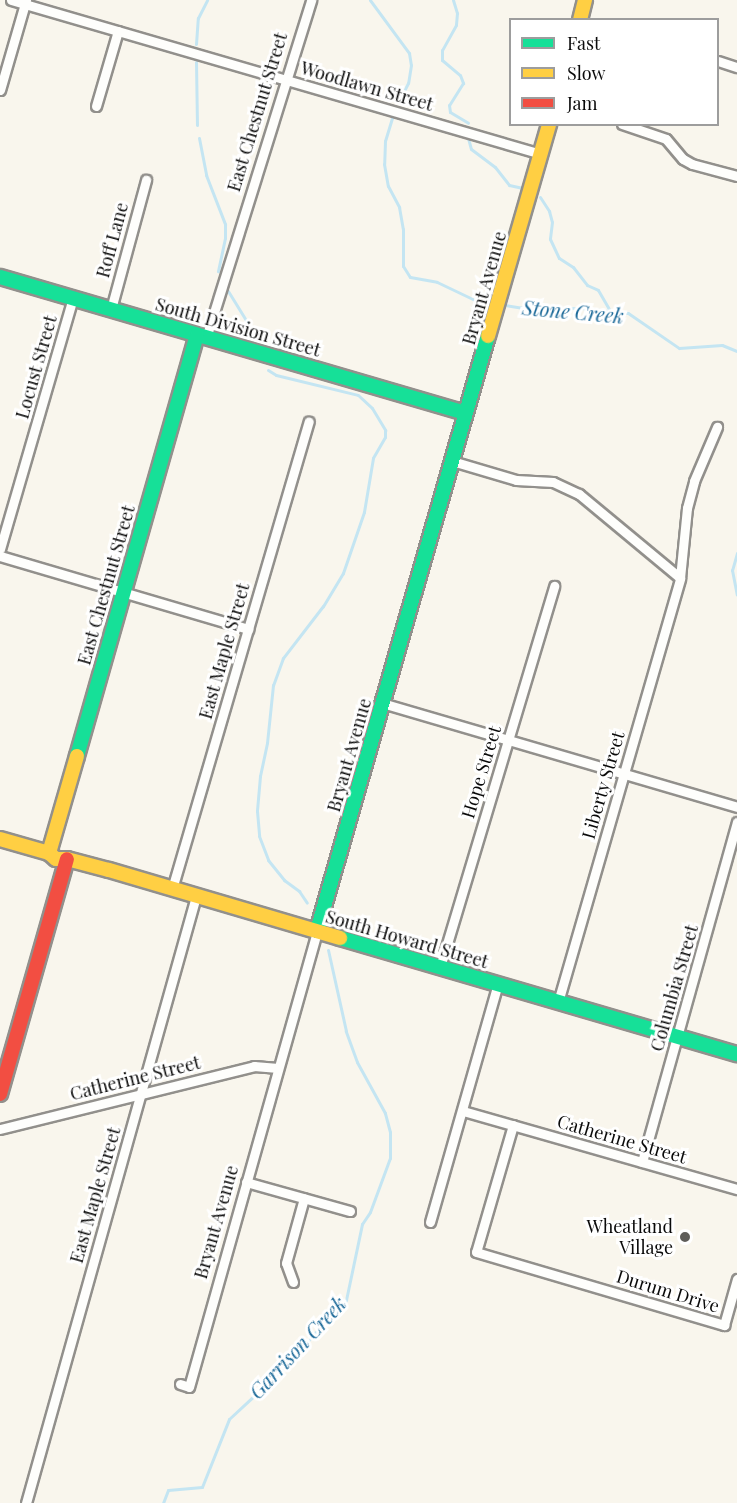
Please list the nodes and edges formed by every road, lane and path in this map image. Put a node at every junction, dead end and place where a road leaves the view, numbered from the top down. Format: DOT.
graph roads {
  1 [pos="11,0"];
  2 [pos="310,0"];
  3 [pos="585,0"];
  4 [pos="26,2"];
  5 [pos="580,18"];
  6 [pos="118,31"];
  7 [pos="719,62"];
  8 [pos="737,67"];
  9 [pos="285,80"];
  10 [pos="0,90"];
  11 [pos="96,106"];
  12 [pos="548,126"];
  13 [pos="628,126"];
  14 [pos="541,154"];
  15 [pos="737,176"];
  16 [pos="146,180"];
  17 [pos="0,277"];
  18 [pos="73,298"];
  19 [pos="111,309"];
  20 [pos="202,336"];
  21 [pos="466,413"];
  22 [pos="309,422"];
  23 [pos="717,427"];
  24 [pos="452,461"];
  25 [pos="0,549"];
  26 [pos="0,556"];
  27 [pos="680,578"];
  28 [pos="554,586"];
  29 [pos="123,592"];
  30 [pos="248,629"];
  31 [pos="382,703"];
  32 [pos="508,740"];
  33 [pos="624,773"];
  34 [pos="737,807"];
  35 [pos="737,822"];
  36 [pos="0,838"];
  37 [pos="49,849"];
  38 [pos="68,859"];
  39 [pos="171,889"];
  40 [pos="196,896"];
  41 [pos="317,931"];
  42 [pos="440,967"];
  43 [pos="498,984"];
  44 [pos="558,1002"];
  45 [pos="677,1036"];
  46 [pos="737,1054"];
  47 [pos="278,1068"];
  48 [pos="3,1069"];
  49 [pos="0,1094"];
  50 [pos="141,1095"];
  51 [pos="463,1111"];
  52 [pos="513,1125"];
  53 [pos="0,1129"];
  54 [pos="642,1162"];
  55 [pos="246,1182"];
  56 [pos="737,1189"];
  57 [pos="304,1198"];
  58 [pos="350,1211"];
  59 [pos="430,1222"];
  60 [pos="737,1279"];
  61 [pos="293,1282"];
  62 [pos="180,1384"];
  63 [pos="26,1503"];
  1 -- 4 [label="street, Woodlawn Street"];
  2 -- 9 [label="street, East Chestnut Street"];
  3 -- 5 [label="main road"];
  4 -- 6 [label="street, Woodlawn Street"];
  4 -- 10 [label="street"];
  6 -- 9 [label="street, Woodlawn Street"];
  6 -- 11 [label="street"];
  7 -- 8 [label="street"];
  9 -- 14 [label="street, Woodlawn Street"];
  9 -- 20 [label="street, East Chestnut Street"];
  12 -- 14 [label="main road, Bryant Avenue"];
  13 -- 15 [label="street"];
  14 -- 21 [label="main road, Bryant Avenue"];
  16 -- 19 [label="street, Roff Lane"];
  17 -- 18 [label="main road, South Division Street"];
  18 -- 19 [label="main road, South Division Street"];
  18 -- 25 [label="street, Locust Street"];
  19 -- 20 [label="main road, South Division Street"];
  20 -- 21 [label="main road, South Division Street"];
  20 -- 29 [label="main road, East Chestnut Street"];
  21 -- 24 [label="main road, Bryant Avenue"];
  22 -- 30 [label="street, East Maple Street"];
  23 -- 27 [label="street, Liberty Street"];
  24 -- 27 [label="street"];
  24 -- 31 [label="main road, Bryant Avenue"];
  26 -- 29 [label="street"];
  27 -- 33 [label="street, Liberty Street"];
  28 -- 32 [label="street, Hope Street"];
  29 -- 30 [label="street"];
  29 -- 37 [label="main road, East Chestnut Street"];
  30 -- 39 [label="street, East Maple Street"];
  31 -- 32 [label="street"];
  31 -- 41 [label="main road, Bryant Avenue"];
  32 -- 33 [label="street"];
  32 -- 42 [label="street, Hope Street"];
  33 -- 34 [label="street"];
  33 -- 44 [label="street, Liberty Street"];
  35 -- 45 [label="street, Columbia Street"];
  36 -- 37 [label="main road"];
  37 -- 38 [label="main road, South Howard Street"];
  38 -- 39 [label="main road, South Howard Street"];
  38 -- 48 [label="main road"];
  39 -- 40 [label="main road, South Howard Street"];
  40 -- 41 [label="main road, South Howard Street"];
  40 -- 50 [label="street, East Maple Street"];
  41 -- 42 [label="main road, South Howard Street"];
  41 -- 47 [label="street, Bryant Avenue"];
  42 -- 43 [label="main road, South Howard Street"];
  43 -- 44 [label="main road, South Howard Street"];
  43 -- 51 [label="street"];
  44 -- 45 [label="main road, South Howard Street"];
  45 -- 46 [label="main road, South Howard Street"];
  45 -- 54 [label="street, Columbia Street"];
  47 -- 50 [label="street, Catherine Street"];
  47 -- 55 [label="street, Bryant Avenue"];
  48 -- 49 [label="main road"];
  50 -- 53 [label="street, Catherine Street"];
  50 -- 63 [label="street, East Maple Street"];
  51 -- 52 [label="street, Catherine Street"];
  51 -- 59 [label="street"];
  52 -- 54 [label="street, Catherine Street"];
  52 -- 60 [label="street, Durum Drive"];
  54 -- 56 [label="street, Catherine Street"];
  55 -- 57 [label="street"];
  55 -- 62 [label="street, Bryant Avenue"];
  57 -- 58 [label="street"];
  57 -- 61 [label="street"];
}
